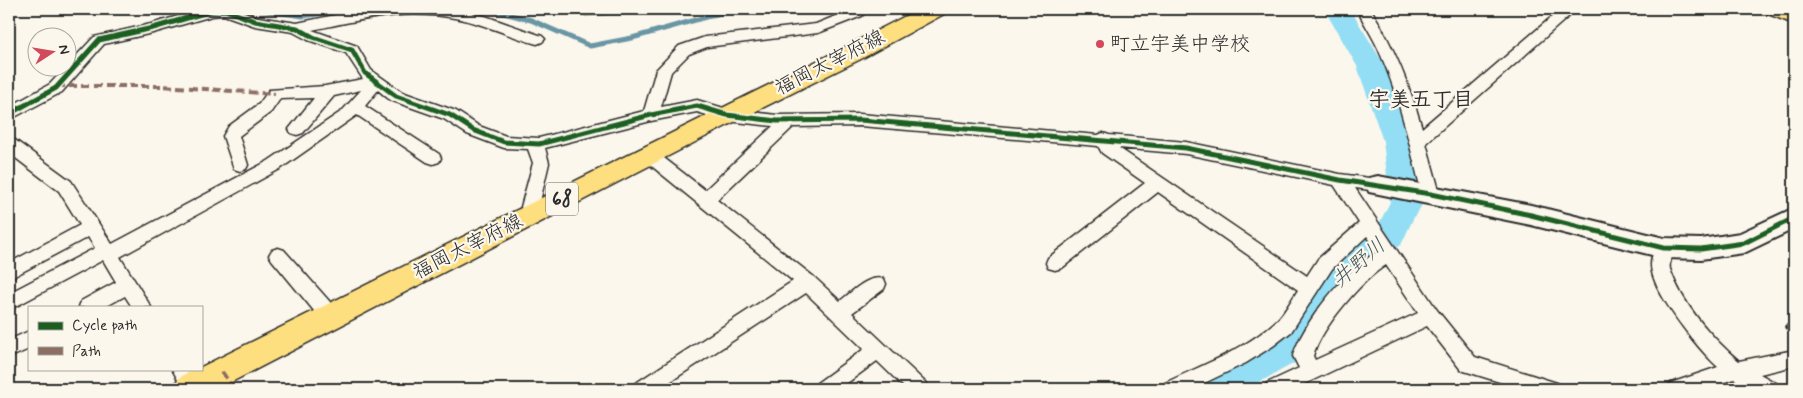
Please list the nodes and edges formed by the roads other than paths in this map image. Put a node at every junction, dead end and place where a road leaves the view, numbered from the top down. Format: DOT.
graph roads {
  1 [pos="861,9"];
  2 [pos="936,9"];
  3 [pos="1364,9"];
  4 [pos="1570,9"];
  5 [pos="1776,9"];
  6 [pos="1794,17"];
  7 [pos="297,28"];
  8 [pos="537,39"];
  9 [pos="374,81"];
  10 [pos="329,91"];
  11 [pos="356,107"];
  12 [pos="9,114"];
  13 [pos="651,115"];
  14 [pos="727,115"];
  15 [pos="789,121"];
  16 [pos="297,129"];
  17 [pos="1103,140"];
  18 [pos="1417,142"];
  19 [pos="9,144"];
  20 [pos="535,144"];
  21 [pos="649,155"];
  22 [pos="433,158"];
  23 [pos="240,165"];
  24 [pos="1340,180"];
  25 [pos="1158,183"];
  26 [pos="1378,185"];
  27 [pos="1431,194"];
  28 [pos="706,200"];
  29 [pos="534,213"];
  30 [pos="1794,218"];
  31 [pos="1370,224"];
  32 [pos="91,227"];
  33 [pos="1664,248"];
  34 [pos="107,252"];
  35 [pos="278,255"];
  36 [pos="1390,255"];
  37 [pos="1056,263"];
  38 [pos="9,272"];
  39 [pos="807,282"];
  40 [pos="877,284"];
  41 [pos="1304,284"];
  42 [pos="128,285"];
  43 [pos="9,302"];
  44 [pos="90,306"];
  45 [pos="141,306"];
  46 [pos="839,312"];
  47 [pos="1430,316"];
  48 [pos="331,317"];
  49 [pos="28,340"];
  50 [pos="9,350"];
  51 [pos="877,350"];
  52 [pos="1794,358"];
  53 [pos="1736,370"];
  54 [pos="1311,372"];
  55 [pos="188,382"];
  56 [pos="1761,387"];
  57 [pos="643,389"];
  58 [pos="824,389"];
  59 [pos="919,389"];
  60 [pos="1172,389"];
  61 [pos="1274,389"];
  62 [pos="1550,389"];
  63 [pos="1678,389"];
  1 -- 13 [label="street"];
  2 -- 14 [label="main road, 福岡太宰府線 / 68"];
  3 -- 18 [label="street"];
  4 -- 18 [label="street"];
  5 -- 6 [label="main road"];
  7 -- 8 [label="street"];
  7 -- 9 [label="street"];
  7 -- 12 [label="street"];
  9 -- 10 [label="street"];
  9 -- 11 [label="street"];
  9 -- 20 [label="street"];
  10 -- 16 [label="street"];
  10 -- 23 [label="street"];
  11 -- 22 [label="street"];
  11 -- 34 [label="street"];
  13 -- 14 [label="street"];
  13 -- 20 [label="street"];
  14 -- 15 [label="street"];
  14 -- 21 [label="main road, 福岡太宰府線 / 68"];
  15 -- 17 [label="street"];
  15 -- 28 [label="street"];
  17 -- 24 [label="street"];
  17 -- 25 [label="street"];
  18 -- 27 [label="street"];
  19 -- 32 [label="street"];
  20 -- 29 [label="street"];
  21 -- 28 [label="street"];
  21 -- 29 [label="main road, 福岡太宰府線 / 68"];
  24 -- 26 [label="street"];
  24 -- 31 [label="street"];
  25 -- 37 [label="street"];
  25 -- 41 [label="street"];
  26 -- 27 [label="street"];
  27 -- 33 [label="street"];
  28 -- 39 [label="street"];
  29 -- 48 [label="main road, 福岡太宰府線 / 68"];
  30 -- 33 [label="street"];
  31 -- 36 [label="street"];
  31 -- 60 [label="street"];
  32 -- 34 [label="street"];
  32 -- 38 [label="street"];
  33 -- 53 [label="street"];
  34 -- 42 [label="street"];
  34 -- 43 [label="street"];
  35 -- 48 [label="street"];
  36 -- 47 [label="street"];
  36 -- 54 [label="street"];
  39 -- 46 [label="street"];
  39 -- 57 [label="street"];
  40 -- 46 [label="street"];
  42 -- 44 [label="street"];
  42 -- 45 [label="street"];
  46 -- 51 [label="street"];
  47 -- 54 [label="street"];
  47 -- 62 [label="street"];
  48 -- 55 [label="main road, 福岡太宰府線 / 68"];
  49 -- 50 [label="street"];
  51 -- 58 [label="street"];
  51 -- 59 [label="street"];
  52 -- 53 [label="street"];
  53 -- 56 [label="street"];
  53 -- 63 [label="street"];
  54 -- 61 [label="street"];
}
